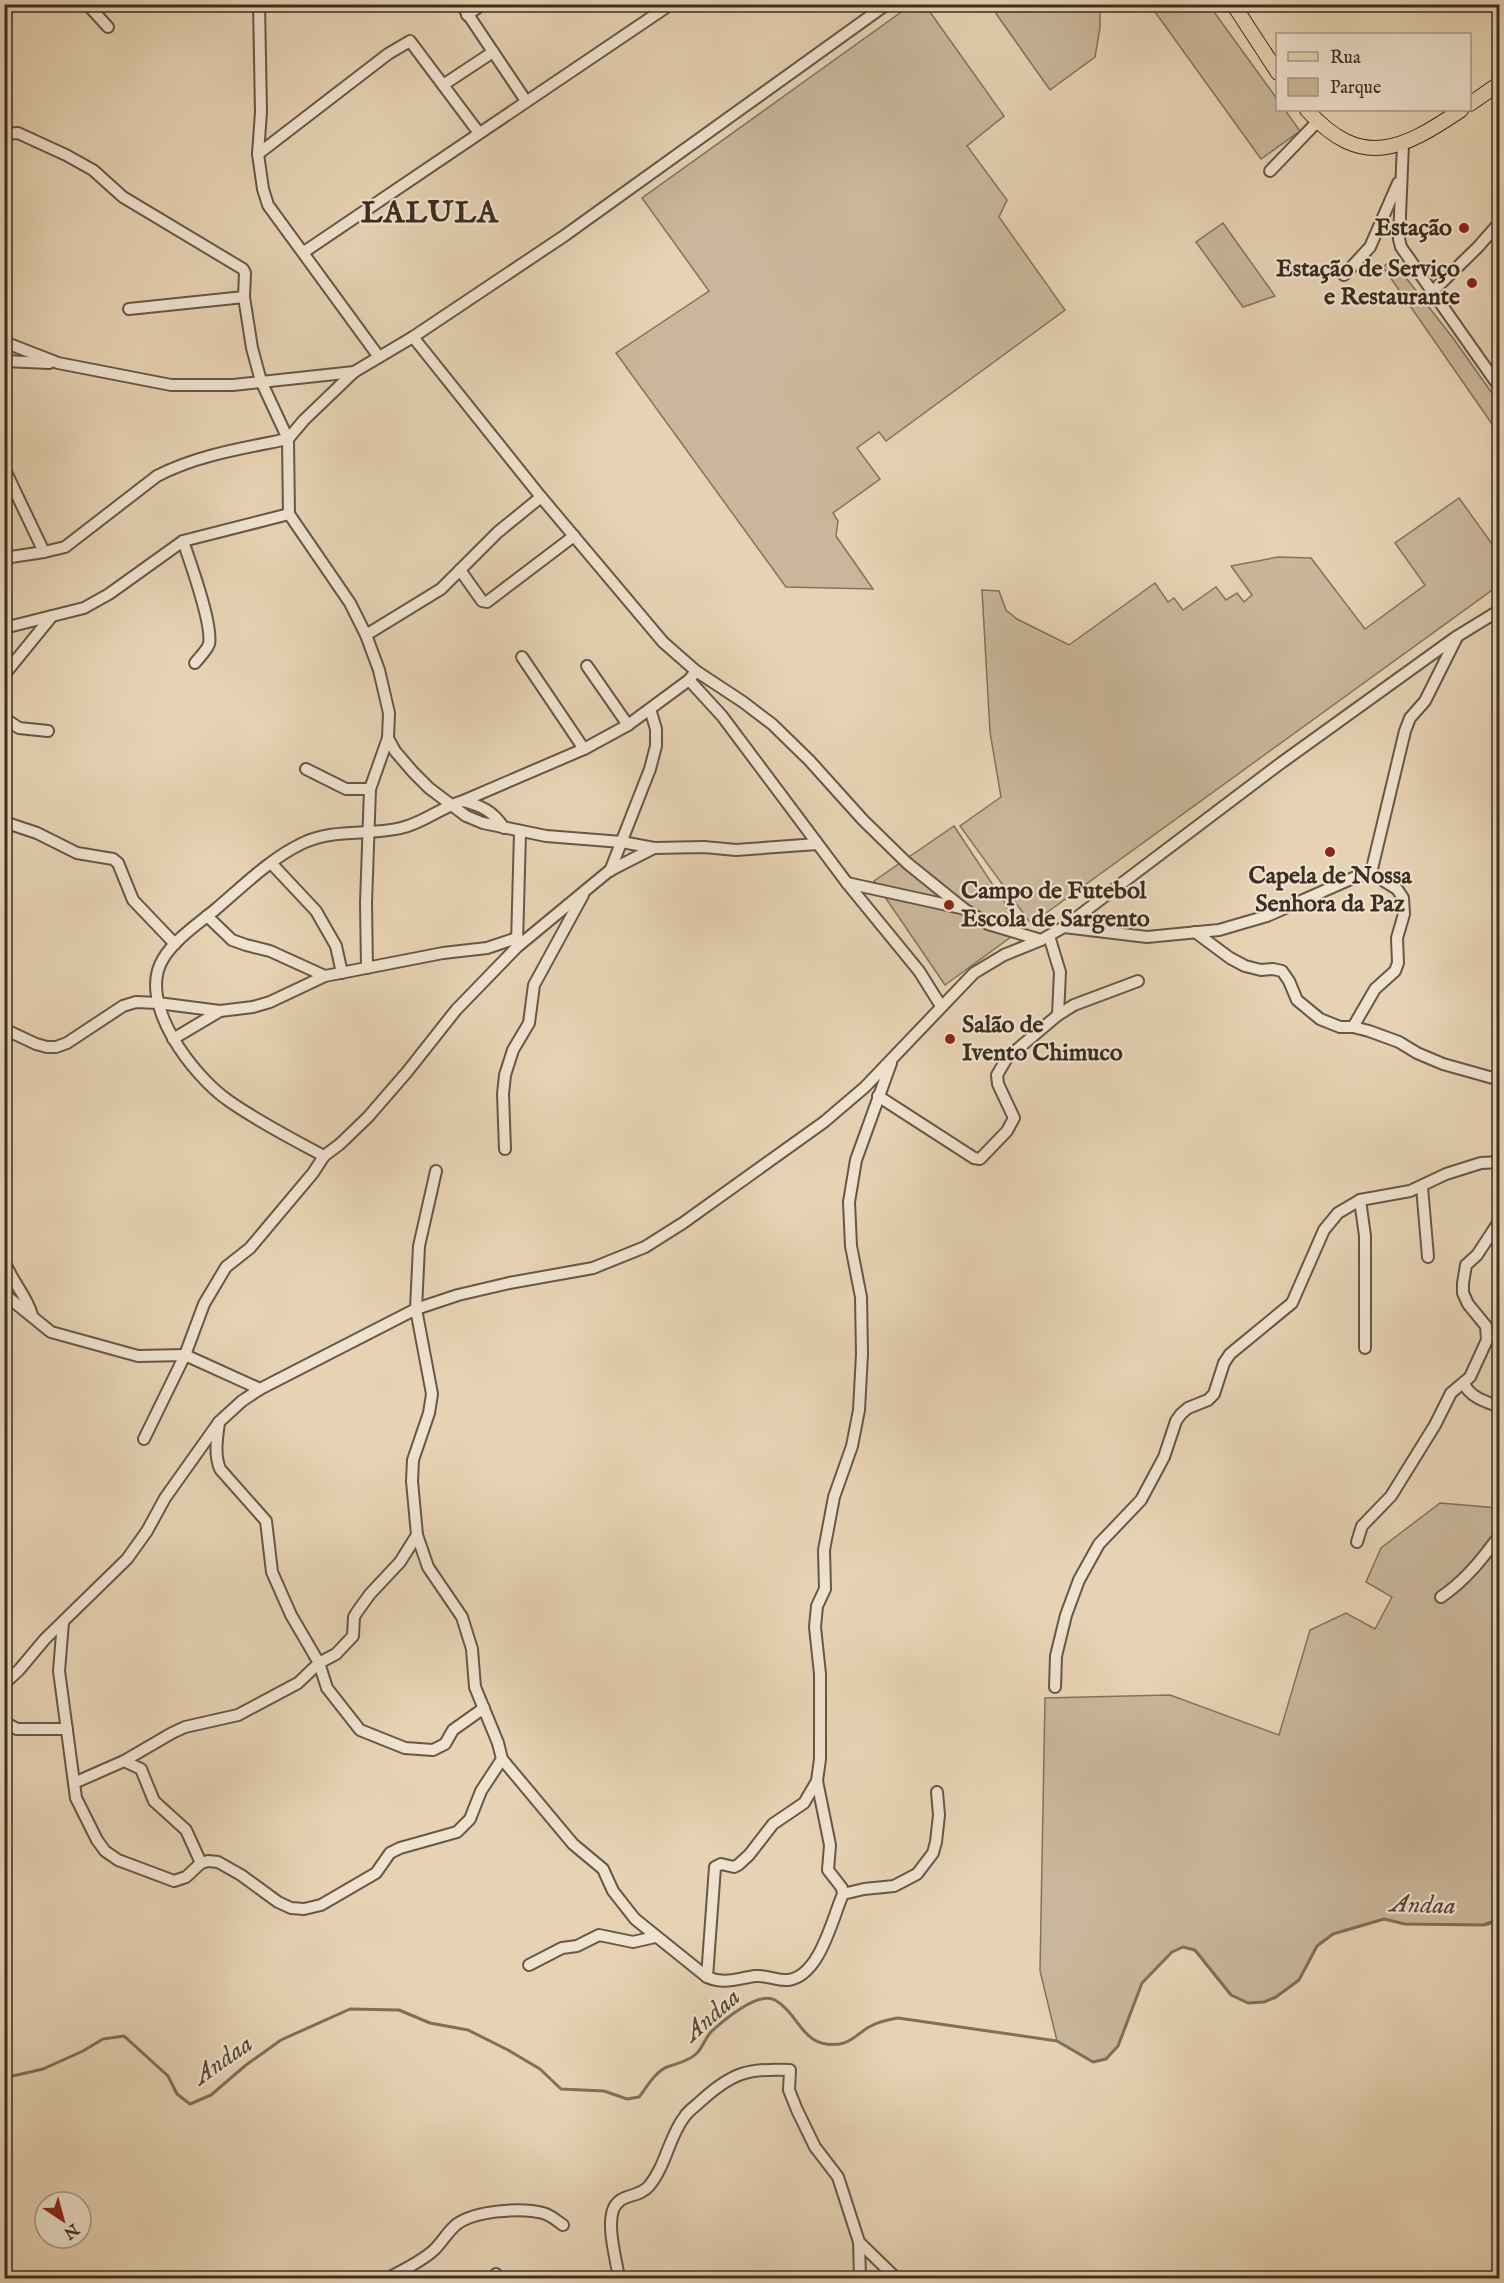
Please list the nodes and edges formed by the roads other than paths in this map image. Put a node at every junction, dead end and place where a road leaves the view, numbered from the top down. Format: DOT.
graph roads {
  1 [pos="10,4"];
  2 [pos="87,4"];
  3 [pos="259,4"];
  4 [pos="483,4"];
  5 [pos="671,4"];
  6 [pos="887,4"];
  7 [pos="1233,4"];
  8 [pos="464,10"];
  9 [pos="4,13"];
  10 [pos="108,27"];
  11 [pos="493,52"];
  12 [pos="1276,70"];
  13 [pos="1500,83"];
  14 [pos="444,85"];
  15 [pos="526,101"];
  16 [pos="1471,103"];
  17 [pos="1309,111"];
  18 [pos="1460,111"];
  19 [pos="1318,121"];
  20 [pos="478,133"];
  21 [pos="4,134"];
  22 [pos="1403,144"];
  23 [pos="258,154"];
  24 [pos="1403,170"];
  25 [pos="1270,171"];
  26 [pos="1500,222"];
  27 [pos="304,252"];
  28 [pos="1344,275"];
  29 [pos="1432,292"];
  30 [pos="244,297"];
  31 [pos="129,309"];
  32 [pos="413,337"];
  33 [pos="4,342"];
  34 [pos="379,357"];
  35 [pos="4,361"];
  36 [pos="58,363"];
  37 [pos="354,372"];
  38 [pos="261,381"];
  39 [pos="1500,388"];
  40 [pos="288,440"];
  41 [pos="4,468"];
  42 [pos="541,497"];
  43 [pos="289,514"];
  44 [pos="574,536"];
  45 [pos="183,541"];
  46 [pos="44,552"];
  47 [pos="4,558"];
  48 [pos="460,570"];
  49 [pos="1500,610"];
  50 [pos="52,616"];
  51 [pos="4,628"];
  52 [pos="366,635"];
  53 [pos="1456,637"];
  54 [pos="522,657"];
  55 [pos="195,663"];
  56 [pos="587,666"];
  57 [pos="4,675"];
  58 [pos="693,676"];
  59 [pos="650,710"];
  60 [pos="4,718"];
  61 [pos="628,726"];
  62 [pos="48,731"];
  63 [pos="388,738"];
  64 [pos="584,749"];
  65 [pos="306,770"];
  66 [pos="370,789"];
  67 [pos="463,801"];
  68 [pos="450,804"];
  69 [pos="4,822"];
  70 [pos="504,828"];
  71 [pos="368,831"];
  72 [pos="520,832"];
  73 [pos="622,842"];
  74 [pos="818,844"];
  75 [pos="654,848"];
  76 [pos="271,863"];
  77 [pos="609,871"];
  78 [pos="1371,873"];
  79 [pos="847,883"];
  80 [pos="589,886"];
  81 [pos="963,909"];
  82 [pos="207,916"];
  83 [pos="1064,927"];
  84 [pos="1195,932"];
  85 [pos="1045,938"];
  86 [pos="517,943"];
  87 [pos="175,944"];
  88 [pos="367,968"];
  89 [pos="342,973"];
  90 [pos="326,976"];
  91 [pos="1138,981"];
  92 [pos="158,1003"];
  93 [pos="941,1006"];
  94 [pos="220,1011"];
  95 [pos="1058,1015"];
  96 [pos="1353,1027"];
  97 [pos="4,1029"];
  98 [pos="174,1039"];
  99 [pos="894,1058"];
  100 [pos="1500,1080"];
  101 [pos="878,1096"];
  102 [pos="505,1149"];
  103 [pos="324,1156"];
  104 [pos="1500,1162"];
  105 [pos="436,1171"];
  106 [pos="1422,1186"];
  107 [pos="1360,1200"];
  108 [pos="1500,1220"];
  109 [pos="1428,1257"];
  110 [pos="4,1260"];
  111 [pos="4,1294"];
  112 [pos="416,1309"];
  113 [pos="32,1315"];
  114 [pos="1365,1348"];
  115 [pos="185,1355"];
  116 [pos="1464,1383"];
  117 [pos="260,1389"];
  118 [pos="1500,1407"];
  119 [pos="219,1422"];
  120 [pos="144,1438"];
  121 [pos="417,1534"];
  122 [pos="1500,1535"];
  123 [pos="1357,1542"];
  124 [pos="1441,1597"];
  125 [pos="63,1622"];
  126 [pos="319,1663"];
  127 [pos="4,1684"];
  128 [pos="1055,1687"];
  129 [pos="484,1708"];
  130 [pos="4,1722"];
  131 [pos="67,1729"];
  132 [pos="502,1760"];
  133 [pos="124,1761"];
  134 [pos="817,1781"];
  135 [pos="74,1784"];
  136 [pos="937,1792"];
  137 [pos="201,1863"];
  138 [pos="843,1894"];
  139 [pos="655,1937"];
  140 [pos="528,1965"];
  141 [pos="707,1977"];
  142 [pos="563,2225"];
  143 [pos="860,2241"];
  144 [pos="388,2278"];
  145 [pos="619,2278"];
  146 [pos="860,2278"];
  147 [pos="897,2278"];
  1 -- 9 [label="street"];
  2 -- 10 [label="street"];
  3 -- 23 [label="street"];
  4 -- 8 [label="street"];
  5 -- 15 [label="street"];
  6 -- 32 [label="street"];
  7 -- 12 [label="main road"];
  8 -- 11 [label="street"];
  11 -- 14 [label="street"];
  11 -- 15 [label="street"];
  13 -- 16 [label="main road"];
  14 -- 20 [label="street"];
  14 -- 23 [label="street"];
  15 -- 20 [label="street"];
  17 -- 19 [label="main road"];
  18 -- 22 [label="main road"];
  19 -- 22 [label="main road"];
  19 -- 25 [label="street"];
  20 -- 27 [label="street"];
  21 -- 30 [label="street"];
  22 -- 24 [label="street"];
  23 -- 27 [label="street"];
  24 -- 28 [label="street"];
  24 -- 29 [label="street"];
  26 -- 29 [label="street"];
  27 -- 34 [label="street"];
  29 -- 39 [label="street"];
  30 -- 31 [label="street"];
  30 -- 38 [label="street"];
  32 -- 34 [label="street"];
  32 -- 42 [label="street"];
  33 -- 36 [label="street"];
  34 -- 37 [label="street"];
  35 -- 36 [label="street"];
  36 -- 38 [label="street"];
  37 -- 38 [label="street"];
  37 -- 40 [label="street"];
  38 -- 40 [label="street"];
  40 -- 43 [label="street"];
  40 -- 46 [label="street"];
  41 -- 46 [label="street"];
  42 -- 44 [label="street"];
  42 -- 48 [label="street"];
  43 -- 45 [label="street"];
  43 -- 52 [label="street"];
  44 -- 48 [label="street"];
  44 -- 58 [label="street"];
  45 -- 50 [label="street"];
  45 -- 55 [label="street"];
  46 -- 47 [label="street"];
  48 -- 52 [label="street"];
  49 -- 53 [label="street"];
  50 -- 51 [label="street"];
  50 -- 57 [label="street"];
  52 -- 63 [label="street"];
  53 -- 78 [label="street"];
  53 -- 83 [label="street"];
  54 -- 64 [label="street"];
  56 -- 61 [label="street"];
  58 -- 59 [label="street"];
  58 -- 74 [label="street"];
  58 -- 81 [label="street"];
  59 -- 61 [label="street"];
  59 -- 73 [label="street"];
  60 -- 62 [label="street"];
  61 -- 64 [label="street"];
  63 -- 66 [label="street"];
  63 -- 68 [label="street"];
  64 -- 67 [label="street"];
  65 -- 66 [label="street"];
  66 -- 71 [label="street"];
  67 -- 68 [label="street"];
  67 -- 70 [label="street"];
  68 -- 70 [label="street"];
  68 -- 71 [label="street"];
  69 -- 87 [label="street"];
  70 -- 72 [label="street"];
  71 -- 76 [label="street"];
  71 -- 88 [label="street"];
  72 -- 73 [label="street"];
  72 -- 86 [label="street"];
  73 -- 75 [label="street"];
  73 -- 77 [label="street"];
  74 -- 75 [label="street"];
  74 -- 79 [label="street"];
  75 -- 77 [label="street"];
  76 -- 82 [label="street"];
  76 -- 89 [label="street"];
  77 -- 80 [label="street"];
  78 -- 84 [label="street"];
  78 -- 96 [label="street"];
  79 -- 81 [label="street"];
  79 -- 93 [label="street"];
  80 -- 86 [label="street"];
  80 -- 102 [label="street"];
  81 -- 85 [label="street"];
  82 -- 87 [label="street"];
  82 -- 90 [label="street"];
  83 -- 84 [label="street"];
  83 -- 85 [label="street"];
  84 -- 96 [label="street"];
  85 -- 93 [label="street"];
  85 -- 95 [label="street"];
  86 -- 88 [label="street"];
  86 -- 103 [label="street"];
  87 -- 92 [label="street"];
  88 -- 89 [label="street"];
  89 -- 90 [label="street"];
  90 -- 94 [label="street"];
  91 -- 95 [label="street"];
  92 -- 94 [label="street"];
  92 -- 97 [label="street"];
  92 -- 98 [label="street"];
  93 -- 99 [label="street"];
  94 -- 98 [label="street"];
  95 -- 101 [label="street"];
  96 -- 100 [label="street"];
  98 -- 103 [label="street"];
  99 -- 101 [label="street"];
  99 -- 112 [label="street"];
  101 -- 134 [label="street"];
  103 -- 115 [label="street"];
  104 -- 106 [label="street"];
  105 -- 112 [label="street"];
  106 -- 107 [label="street"];
  106 -- 109 [label="street"];
  107 -- 114 [label="street"];
  107 -- 128 [label="street"];
  108 -- 116 [label="street"];
  110 -- 113 [label="street"];
  111 -- 113 [label="street"];
  112 -- 117 [label="street"];
  112 -- 121 [label="street"];
  113 -- 115 [label="street"];
  115 -- 117 [label="street"];
  115 -- 120 [label="street"];
  116 -- 118 [label="street"];
  116 -- 123 [label="street"];
  117 -- 119 [label="street"];
  119 -- 125 [label="street"];
  119 -- 126 [label="street"];
  121 -- 126 [label="street"];
  121 -- 129 [label="street"];
  122 -- 124 [label="street"];
  125 -- 127 [label="street"];
  125 -- 131 [label="street"];
  126 -- 129 [label="street"];
  126 -- 133 [label="street"];
  129 -- 132 [label="street"];
  130 -- 131 [label="street"];
  131 -- 135 [label="street"];
  132 -- 137 [label="street"];
  132 -- 139 [label="street"];
  133 -- 135 [label="street"];
  133 -- 137 [label="street"];
  134 -- 138 [label="street"];
  134 -- 141 [label="street"];
  135 -- 137 [label="street"];
  136 -- 138 [label="street"];
  138 -- 141 [label="street"];
  139 -- 140 [label="street"];
  139 -- 141 [label="street"];
  142 -- 144 [label="street"];
  143 -- 145 [label="street"];
  143 -- 146 [label="street"];
  143 -- 147 [label="street"];
}
